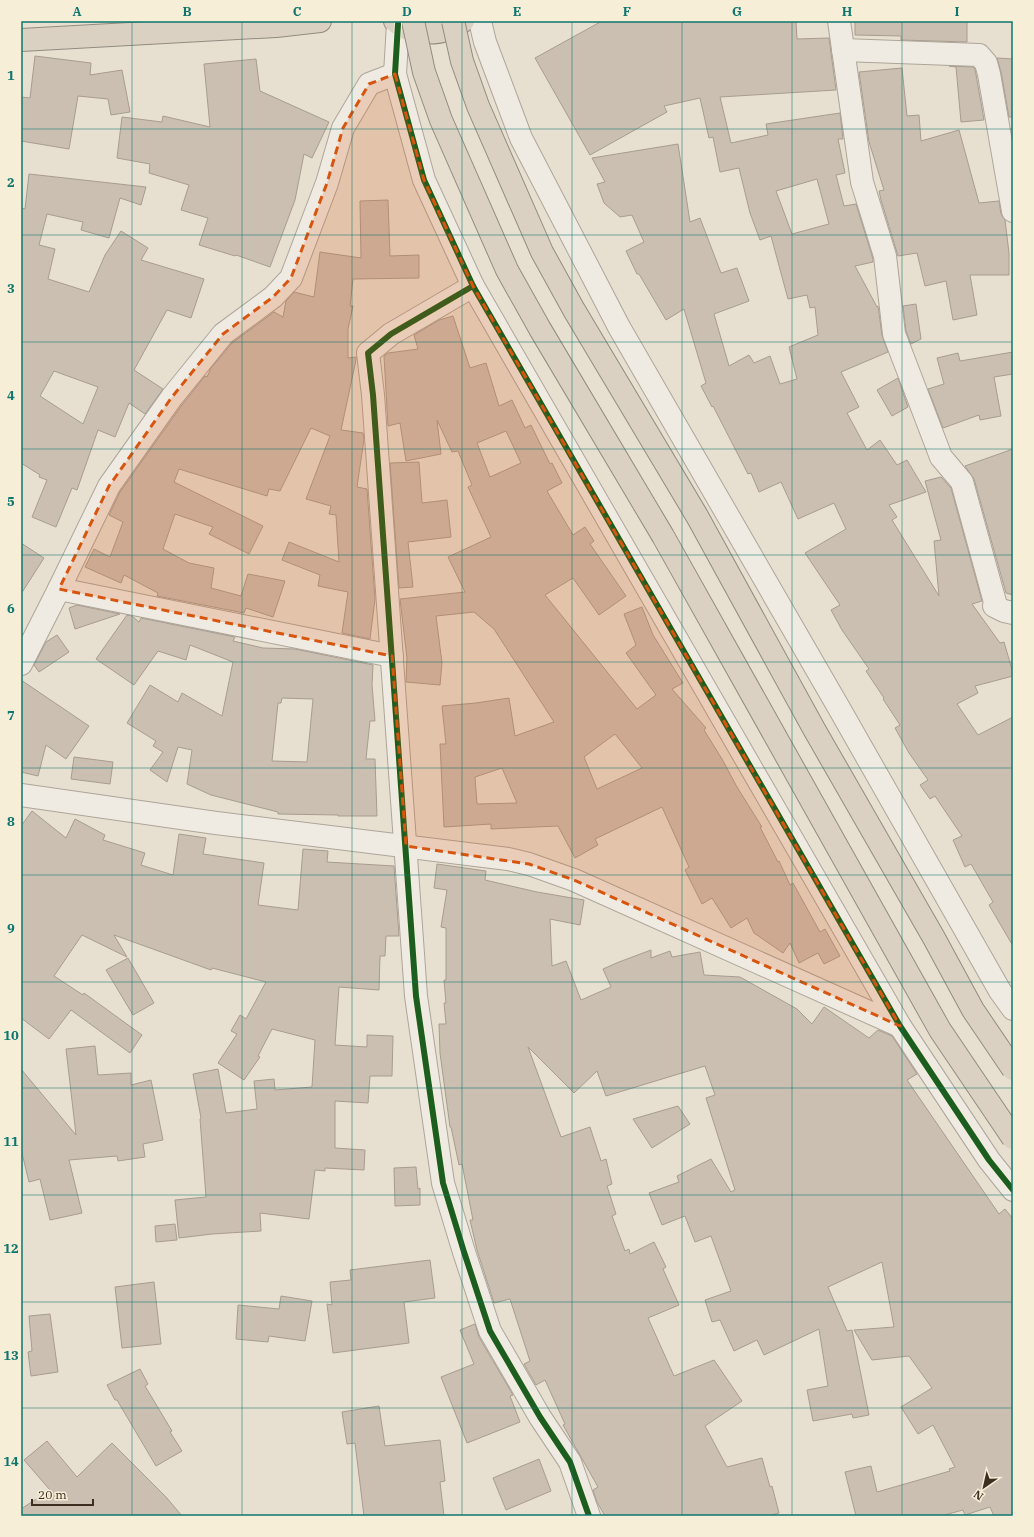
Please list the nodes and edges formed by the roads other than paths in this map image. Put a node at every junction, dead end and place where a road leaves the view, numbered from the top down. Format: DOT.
graph roads {
  1 [pos="320,21"];
  2 [pos="453,21"];
  3 [pos="463,21"];
  4 [pos="480,21"];
  5 [pos="839,21"];
  6 [pos="402,22"];
  7 [pos="21,40"];
  8 [pos="842,50"];
  9 [pos="394,74"];
  10 [pos="1013,211"];
  11 [pos="472,286"];
  12 [pos="59,589"];
  13 [pos="1013,613"];
  14 [pos="392,656"];
  15 [pos="21,664"];
  16 [pos="21,795"];
  17 [pos="406,846"];
  18 [pos="1013,1010"];
  19 [pos="900,1026"];
  20 [pos="1013,1069"];
  21 [pos="1013,1138"];
  22 [pos="1013,1190"];
  23 [pos="589,1516"];
  1 -- 7 [label="highway"];
  2 -- 20 [label="highway, bridge"];
  3 -- 6 [label="highway"];
  4 -- 18 [label="street"];
  5 -- 8 [label="street"];
  6 -- 9 [label="street"];
  6 -- 21 [label="highway, bridge"];
  8 -- 10 [label="street"];
  8 -- 13 [label="street"];
  9 -- 11 [label="street"];
  9 -- 12 [label="street"];
  11 -- 14 [label="street"];
  11 -- 19 [label="street"];
  12 -- 14 [label="street"];
  12 -- 15 [label="street"];
  14 -- 17 [label="street"];
  16 -- 17 [label="street"];
  17 -- 19 [label="street"];
  17 -- 23 [label="street"];
  19 -- 22 [label="street"];
}
